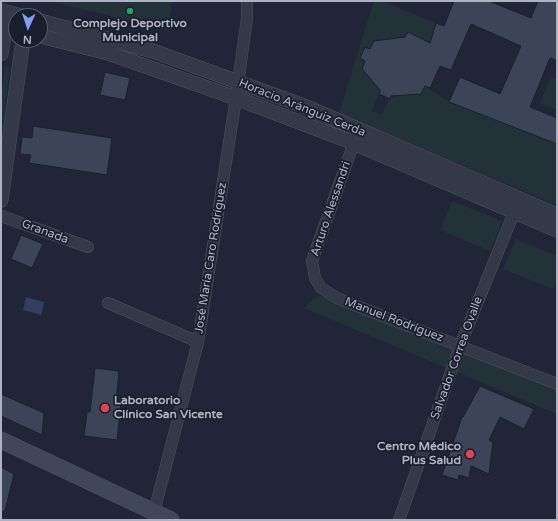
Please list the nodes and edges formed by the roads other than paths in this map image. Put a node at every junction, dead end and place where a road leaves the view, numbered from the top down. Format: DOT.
graph roads {
  1 [pos="247,1"];
  2 [pos="4,12"];
  3 [pos="48,23"];
  4 [pos="7,27"];
  5 [pos="48,38"];
  6 [pos="22,48"];
  7 [pos="1,54"];
  8 [pos="238,82"];
  9 [pos="236,98"];
  10 [pos="356,137"];
  11 [pos="3,167"];
  12 [pos="1,200"];
  13 [pos="517,205"];
  14 [pos="557,215"];
  15 [pos="1,216"];
  16 [pos="557,230"];
  17 [pos="88,247"];
  18 [pos="321,288"];
  19 [pos="108,303"];
  20 [pos="198,342"];
  21 [pos="460,346"];
  22 [pos="557,384"];
  23 [pos="1,440"];
  24 [pos="154,512"];
  25 [pos="171,520"];
  26 [pos="399,520"];
  1 -- 8 [label="street, José María Caro Rodríguez"];
  2 -- 4 [label="street"];
  3 -- 8 [label="street, Horacio Aránguiz Cerda"];
  4 -- 7 [label="street"];
  5 -- 9 [label="street, Horacio Aránguiz Cerda"];
  6 -- 11 [label="street"];
  8 -- 9 [label="street, José María Caro Rodríguez"];
  8 -- 10 [label="street, Horacio Aránguiz Cerda"];
  9 -- 10 [label="street, Horacio Aránguiz Cerda"];
  9 -- 20 [label="street, José María Caro Rodríguez"];
  10 -- 13 [label="street, Horacio Aránguiz Cerda"];
  10 -- 18 [label="street, Arturo Alessandri"];
  11 -- 12 [label="street"];
  13 -- 14 [label="street, Horacio Aránguiz Cerda"];
  13 -- 16 [label="street, Horacio Aránguiz Cerda"];
  13 -- 21 [label="street, Salvador Correa Ovalle"];
  15 -- 17 [label="street, Granada"];
  18 -- 21 [label="street, Manuel Rodríguez"];
  19 -- 20 [label="street"];
  20 -- 24 [label="street, José María Caro Rodríguez"];
  21 -- 22 [label="street, Manuel Rodríguez"];
  21 -- 26 [label="street, Salvador Correa Ovalle"];
  23 -- 24 [label="main road"];
  24 -- 25 [label="main road"];
}
